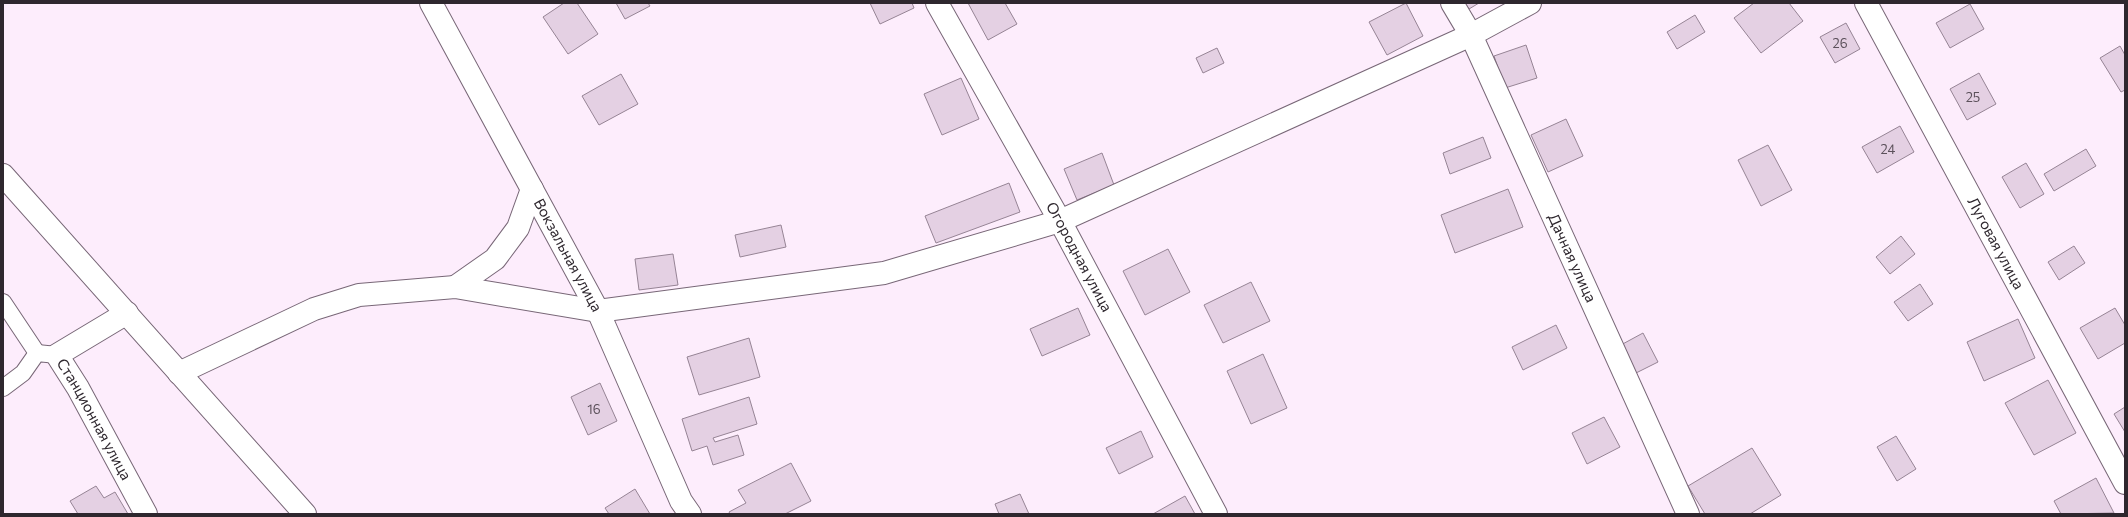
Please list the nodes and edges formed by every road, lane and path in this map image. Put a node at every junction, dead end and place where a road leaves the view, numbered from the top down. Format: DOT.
graph roads {
  1 [pos="431,3"];
  2 [pos="937,3"];
  3 [pos="1452,3"];
  4 [pos="1530,3"];
  5 [pos="1866,3"];
  6 [pos="1471,35"];
  7 [pos="3,175"];
  8 [pos="532,190"];
  9 [pos="1060,221"];
  10 [pos="455,287"];
  11 [pos="3,302"];
  12 [pos="598,312"];
  13 [pos="127,313"];
  14 [pos="47,354"];
  15 [pos="179,373"];
  16 [pos="3,388"];
  17 [pos="2125,483"];
  18 [pos="146,514"];
  19 [pos="305,514"];
  20 [pos="690,514"];
  21 [pos="1216,514"];
  22 [pos="1688,514"];
  1 -- 8 [label="street, Вокзальная улица"];
  2 -- 9 [label="street, Огородная улица"];
  3 -- 6 [label="street, Дачная улица"];
  4 -- 6 [label="street"];
  5 -- 17 [label="street, Луговая улица"];
  6 -- 9 [label="street"];
  6 -- 22 [label="street, Дачная улица"];
  7 -- 13 [label="street"];
  8 -- 10 [label="street"];
  8 -- 12 [label="street, Вокзальная улица"];
  9 -- 12 [label="street"];
  9 -- 21 [label="street, Огородная улица"];
  10 -- 12 [label="street"];
  10 -- 15 [label="street"];
  11 -- 14 [label="lane"];
  12 -- 20 [label="street, Вокзальная улица"];
  13 -- 14 [label="street, Станционная улица"];
  13 -- 15 [label="street"];
  14 -- 16 [label="lane"];
  14 -- 18 [label="street, Станционная улица"];
  15 -- 19 [label="street"];
}
